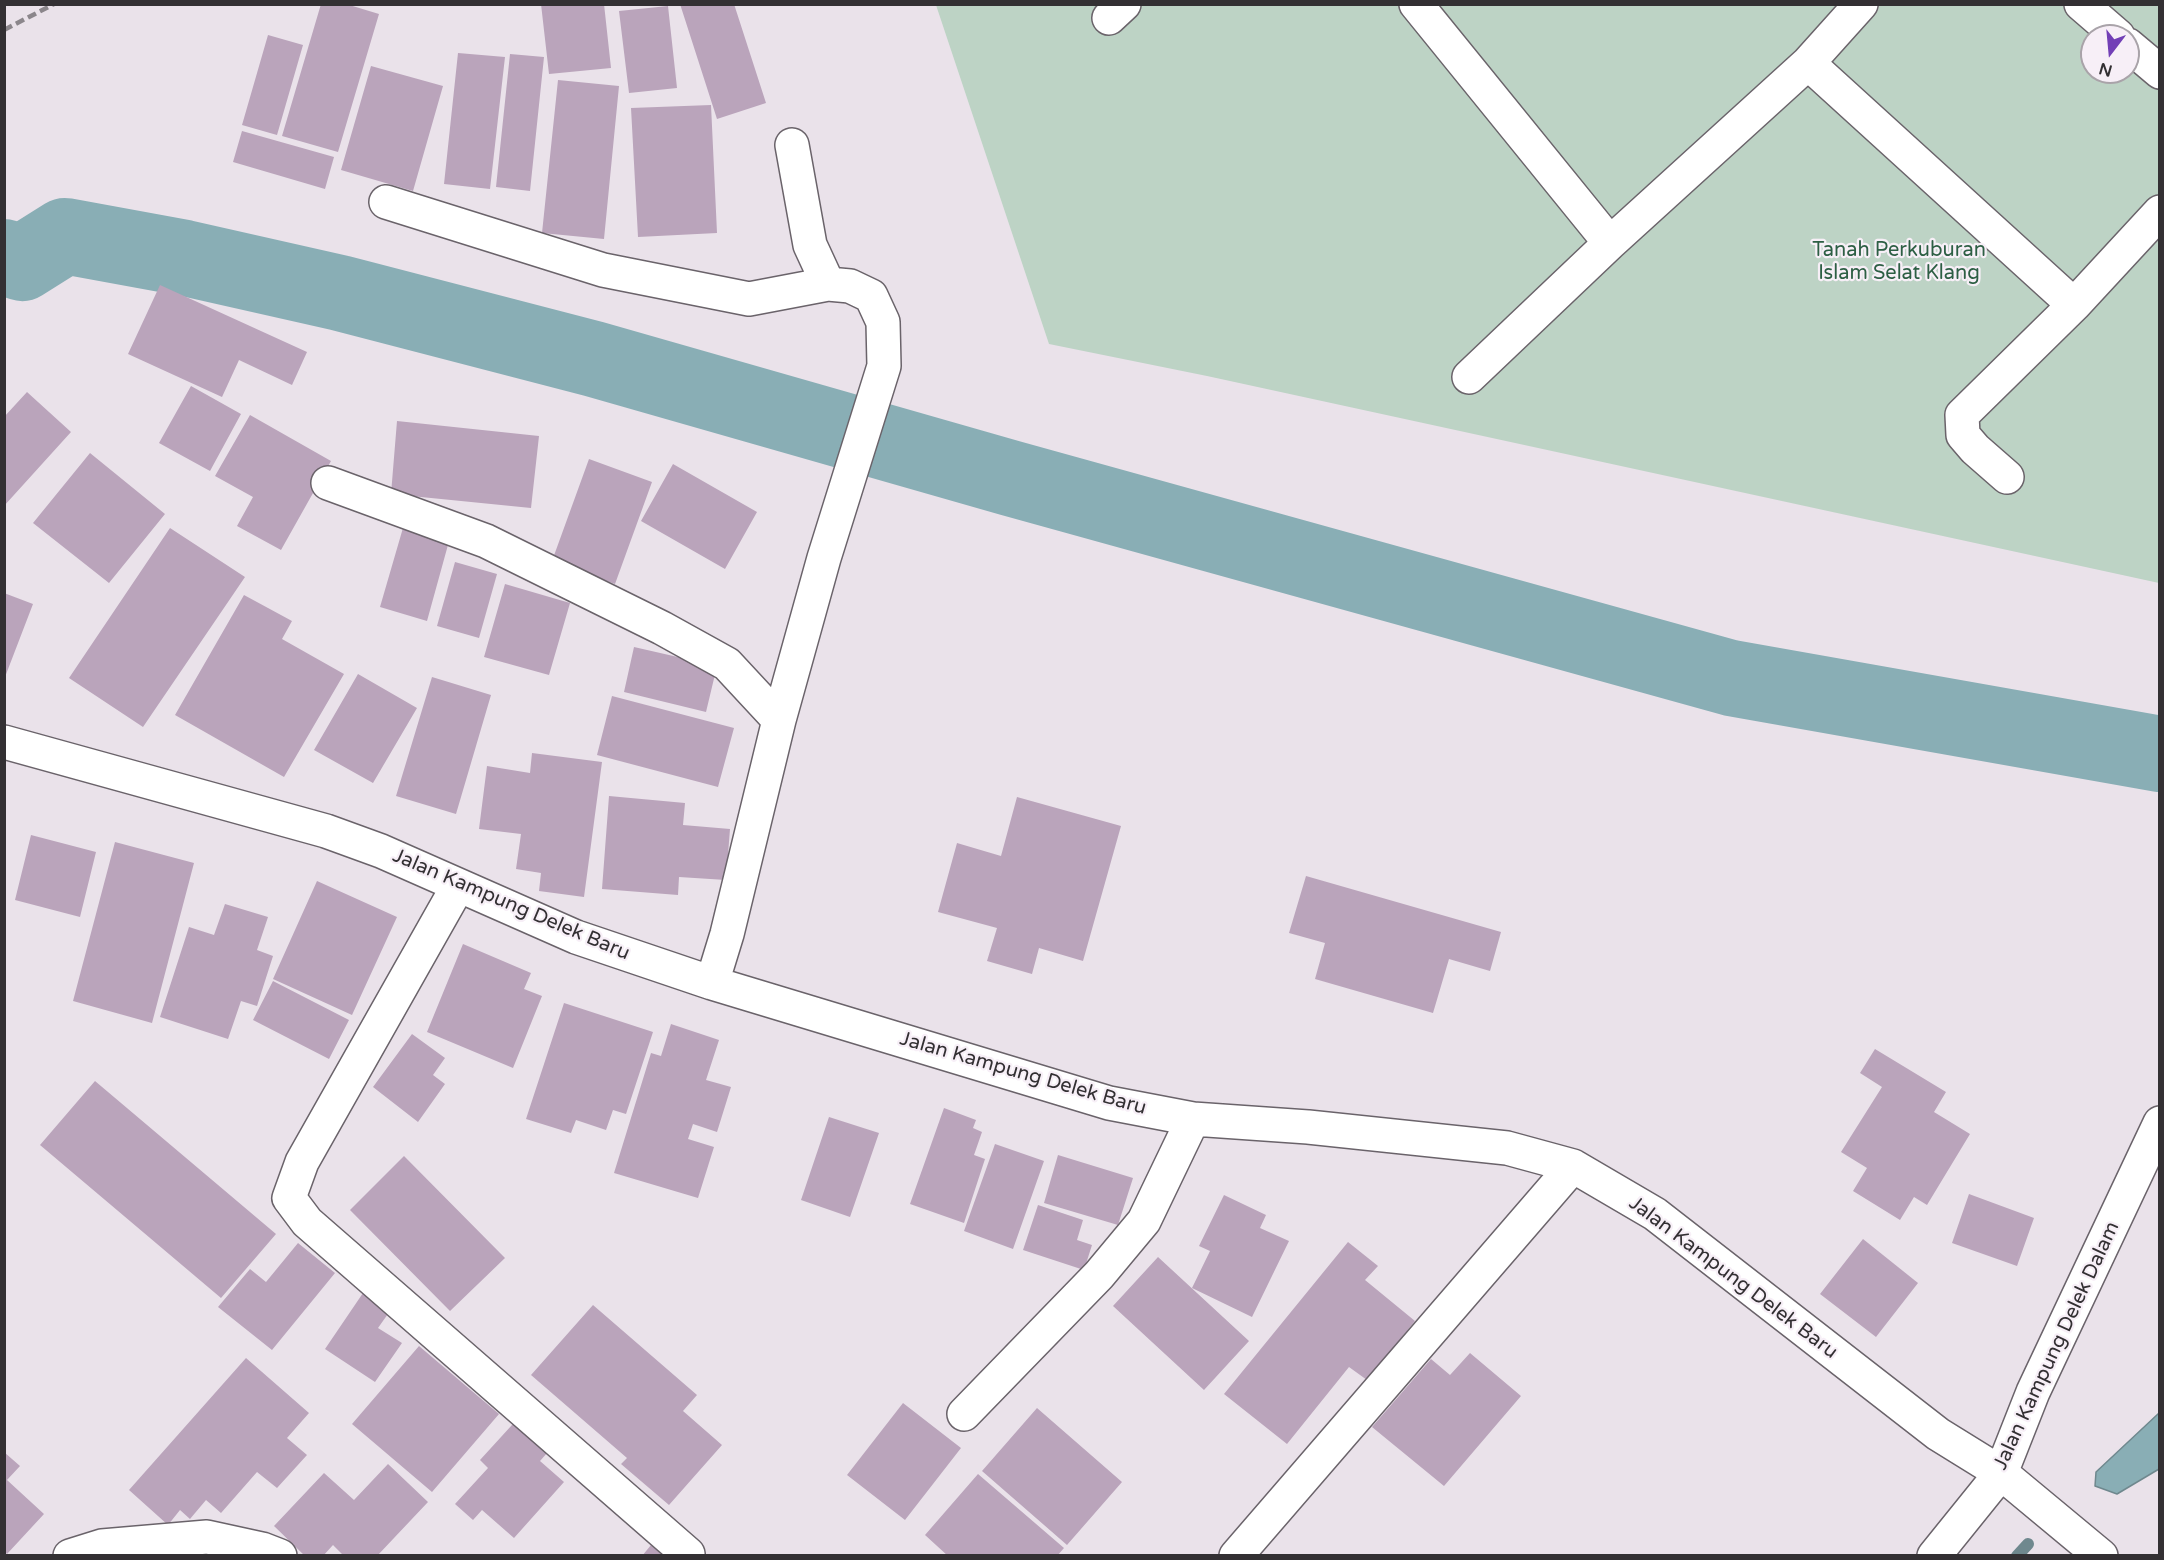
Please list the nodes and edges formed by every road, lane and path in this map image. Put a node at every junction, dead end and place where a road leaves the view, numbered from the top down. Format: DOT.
graph roads {
  1 [pos="1416,4"];
  2 [pos="1861,4"];
  3 [pos="2081,4"];
  4 [pos="2104,24"];
  5 [pos="2140,55"];
  6 [pos="1808,63"];
  7 [pos="2160,72"];
  8 [pos="792,145"];
  9 [pos="386,202"];
  10 [pos="2160,212"];
  11 [pos="1610,243"];
  12 [pos="828,284"];
  13 [pos="2074,305"];
  14 [pos="1469,377"];
  15 [pos="2007,477"];
  16 [pos="328,483"];
  17 [pos="779,720"];
  18 [pos="4,742"];
  19 [pos="458,886"];
  20 [pos="712,983"];
  21 [pos="1193,1119"];
  22 [pos="2160,1123"];
  23 [pos="1573,1166"];
  24 [pos="964,1414"];
  25 [pos="2001,1473"];
  26 [pos="688,1554"];
  27 [pos="70,1556"];
  28 [pos="280,1556"];
  29 [pos="1236,1556"];
  30 [pos="1934,1556"];
  31 [pos="2101,1556"];
  1 -- 11 [label="street"];
  2 -- 6 [label="street"];
  3 -- 4 [label="street"];
  5 -- 7 [label="street"];
  6 -- 11 [label="street"];
  6 -- 13 [label="street"];
  8 -- 12 [label="street"];
  9 -- 12 [label="street"];
  10 -- 13 [label="street"];
  11 -- 14 [label="street"];
  12 -- 17 [label="street"];
  13 -- 15 [label="street"];
  16 -- 17 [label="street"];
  17 -- 20 [label="street"];
  18 -- 19 [label="street, Jalan Kampung Delek Baru"];
  19 -- 20 [label="street, Jalan Kampung Delek Baru"];
  19 -- 26 [label="street"];
  20 -- 21 [label="street, Jalan Kampung Delek Baru"];
  21 -- 23 [label="street, Jalan Kampung Delek Baru"];
  21 -- 24 [label="street"];
  22 -- 25 [label="street, Jalan Kampung Delek Dalam"];
  23 -- 25 [label="street, Jalan Kampung Delek Baru"];
  23 -- 29 [label="street"];
  25 -- 30 [label="street, Jalan Kampung Delek Dalam"];
  25 -- 31 [label="street, Jalan Kampung Delek Baru"];
  27 -- 28 [label="street"];
}
